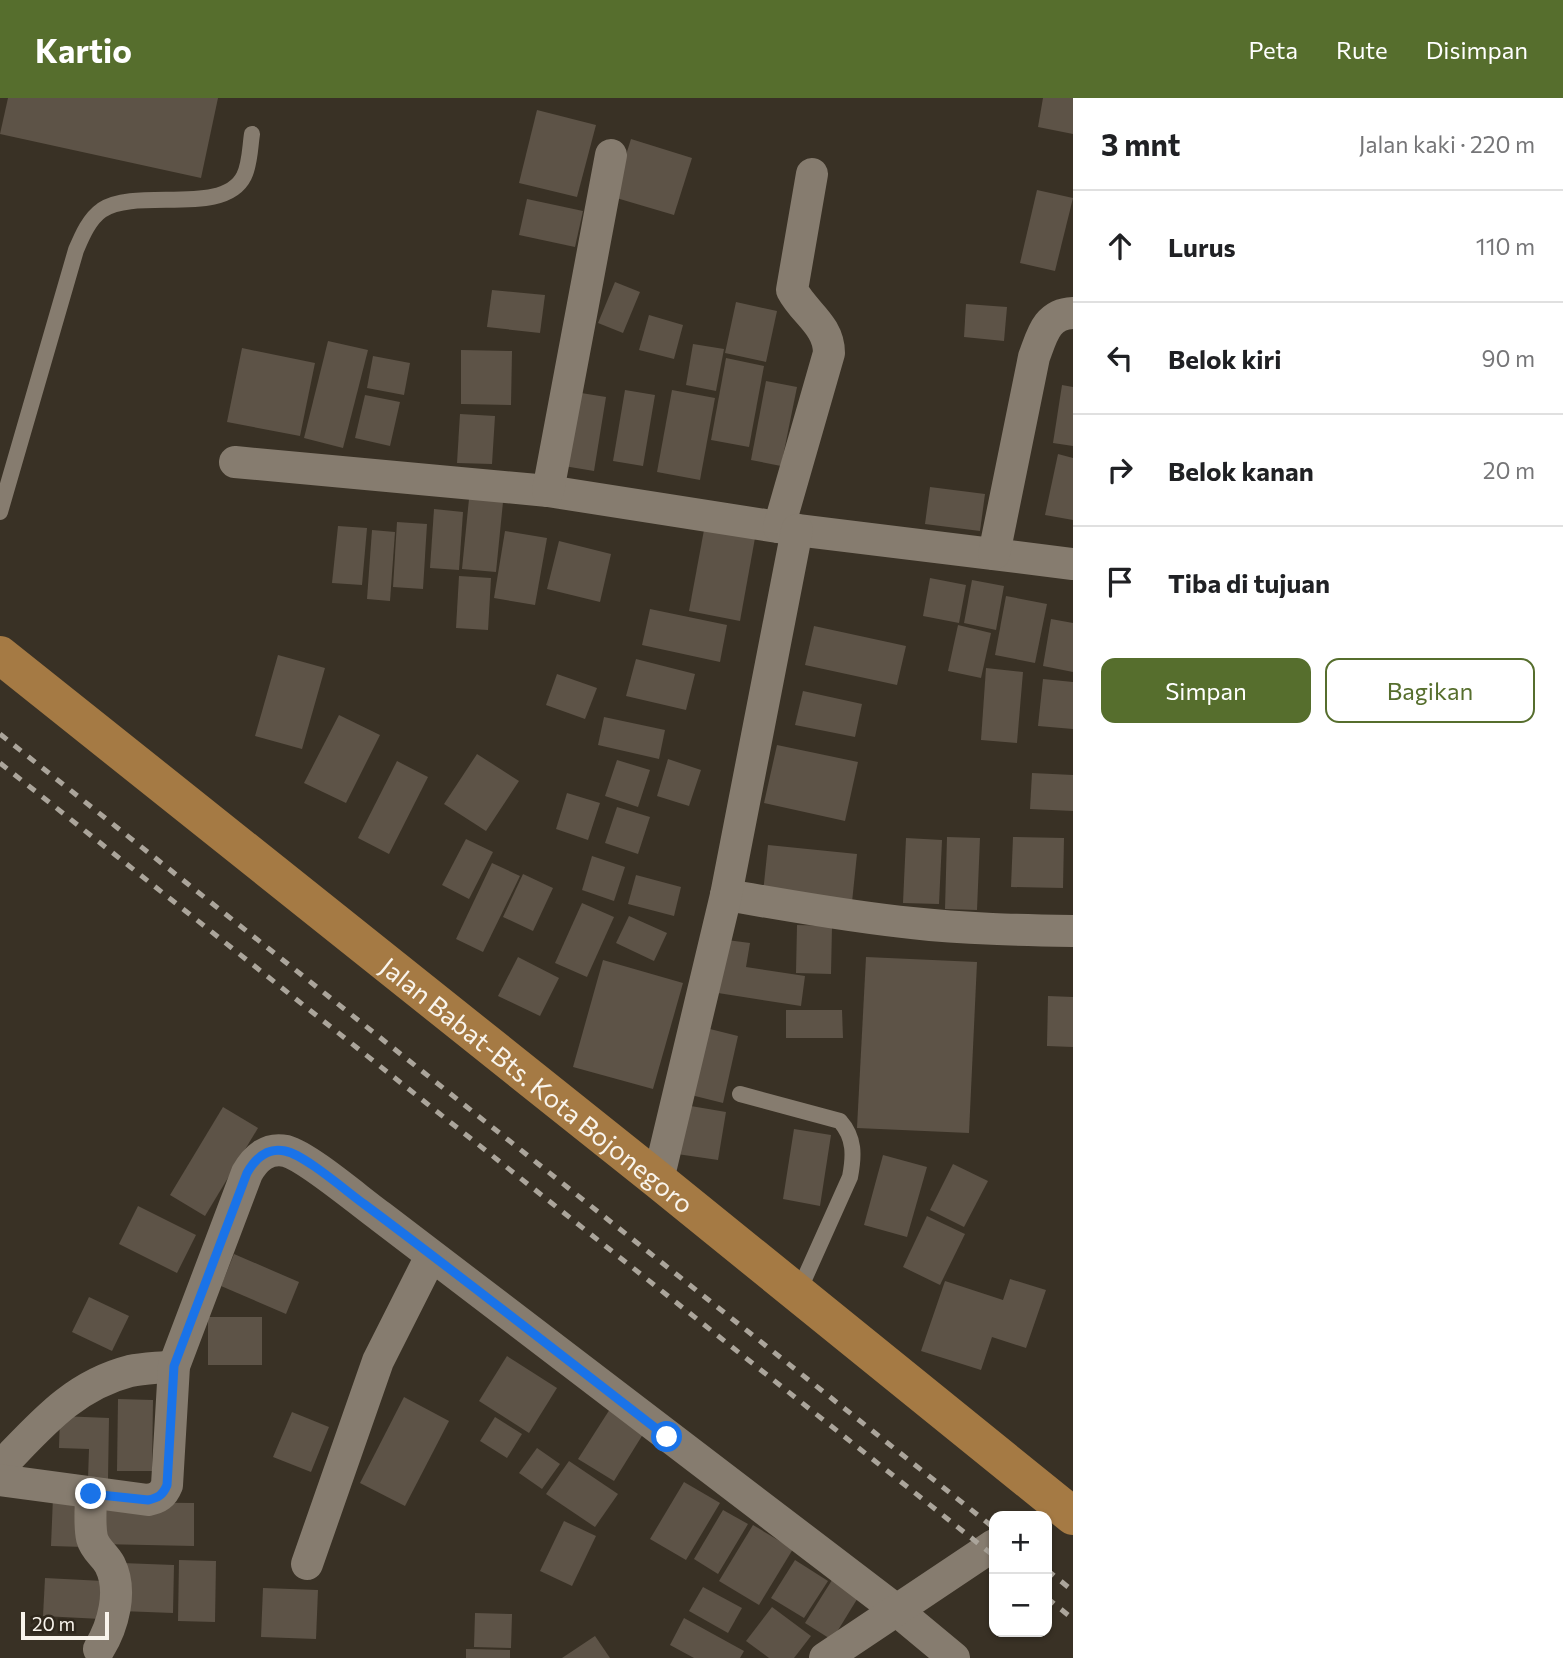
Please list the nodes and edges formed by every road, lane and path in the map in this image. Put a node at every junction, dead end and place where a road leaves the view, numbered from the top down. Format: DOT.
graph roads {
  1 [pos="253,134"];
  2 [pos="611,155"];
  3 [pos="812,174"];
  4 [pos="1073,313"];
  5 [pos="235,462"];
  6 [pos="548,491"];
  7 [pos="0,512"];
  8 [pos="788,529"];
  9 [pos="994,554"];
  10 [pos="1073,564"];
  11 [pos="0,655"];
  12 [pos="726,895"];
  13 [pos="1073,930"];
  14 [pos="740,1094"];
  15 [pos="658,1180"];
  16 [pos="432,1256"];
  17 [pos="798,1293"];
  18 [pos="174,1366"];
  19 [pos="0,1467"];
  20 [pos="0,1480"];
  21 [pos="91,1494"];
  22 [pos="1054,1511"];
  23 [pos="989,1548"];
  24 [pos="307,1564"];
  25 [pos="895,1609"];
  26 [pos="99,1649"];
  27 [pos="825,1658"];
  28 [pos="954,1658"];
  1 -- 7 [label="lane"];
  2 -- 6 [label="street"];
  3 -- 8 [label="street"];
  4 -- 9 [label="street"];
  5 -- 6 [label="street"];
  6 -- 8 [label="street"];
  8 -- 9 [label="street"];
  8 -- 12 [label="street"];
  9 -- 10 [label="street"];
  11 -- 15 [label="highway, Jalan Babat-Bts. Kota Bojonegoro"];
  12 -- 13 [label="street"];
  12 -- 15 [label="street"];
  14 -- 17 [label="lane"];
  15 -- 17 [label="highway, Jalan Babat-Bts. Kota Bojonegoro"];
  16 -- 18 [label="street"];
  16 -- 24 [label="street"];
  16 -- 25 [label="street"];
  17 -- 22 [label="highway, Jalan Babat-Bts. Kota Bojonegoro"];
  18 -- 19 [label="street"];
  18 -- 21 [label="street"];
  20 -- 21 [label="street"];
  21 -- 26 [label="street"];
  23 -- 25 [label="street"];
  25 -- 27 [label="street"];
  25 -- 28 [label="street"];
}
